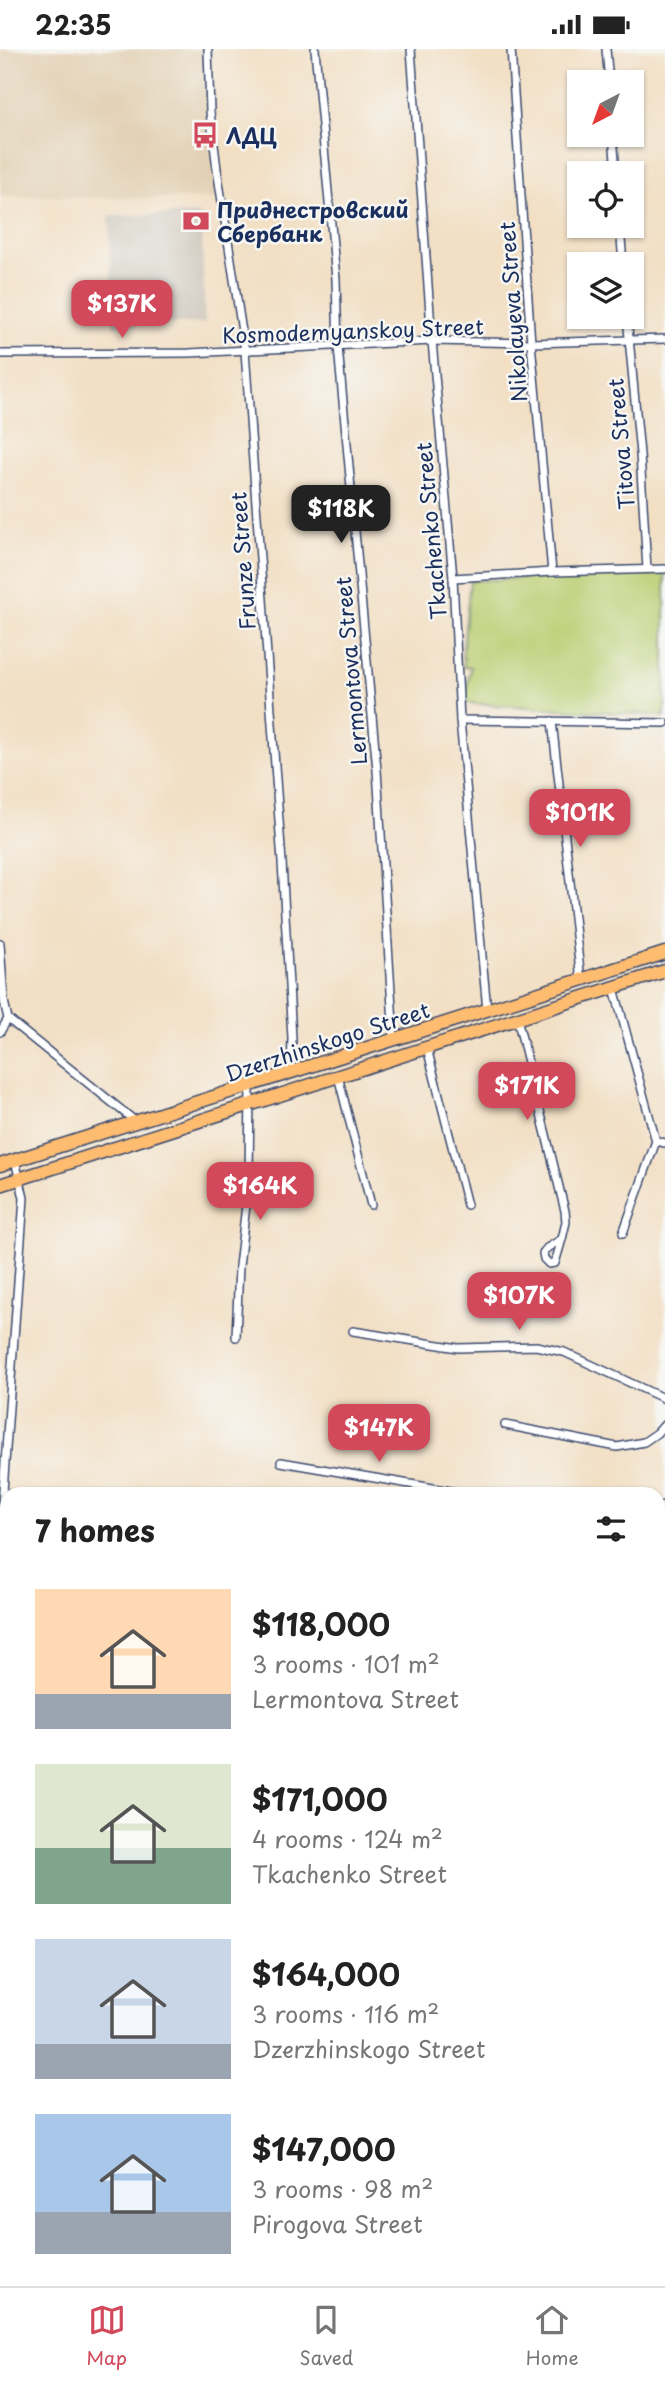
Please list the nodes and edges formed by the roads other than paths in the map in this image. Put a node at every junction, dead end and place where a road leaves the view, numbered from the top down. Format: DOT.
graph roads {
  1 [pos="208,49"];
  2 [pos="315,49"];
  3 [pos="411,49"];
  4 [pos="511,49"];
  5 [pos="606,49"];
  6 [pos="608,70"];
  7 [pos="628,329"];
  8 [pos="665,339"];
  9 [pos="629,340"];
  10 [pos="432,341"];
  11 [pos="531,342"];
  12 [pos="338,347"];
  13 [pos="245,351"];
  14 [pos="0,354"];
  15 [pos="647,569"];
  16 [pos="665,569"];
  17 [pos="552,572"];
  18 [pos="453,578"];
  19 [pos="460,720"];
  20 [pos="552,721"];
  21 [pos="665,723"];
  22 [pos="0,943"];
  23 [pos="665,953"];
  24 [pos="665,971"];
  25 [pos="581,980"];
  26 [pos="614,988"];
  27 [pos="487,1010"];
  28 [pos="516,1017"];
  29 [pos="8,1019"];
  30 [pos="0,1032"];
  31 [pos="394,1039"];
  32 [pos="427,1048"];
  33 [pos="291,1073"];
  34 [pos="338,1075"];
  35 [pos="250,1086"];
  36 [pos="250,1105"];
  37 [pos="135,1121"];
  38 [pos="661,1142"];
  39 [pos="15,1160"];
  40 [pos="0,1165"];
  41 [pos="21,1179"];
  42 [pos="0,1185"];
  43 [pos="371,1205"];
  44 [pos="467,1205"];
  45 [pos="623,1233"];
  46 [pos="562,1240"];
  47 [pos="354,1331"];
  48 [pos="236,1337"];
  49 [pos="665,1399"];
  50 [pos="665,1424"];
  51 [pos="505,1425"];
  52 [pos="281,1462"];
  53 [pos="3,1487"];
  54 [pos="427,1487"];
  1 -- 13 [label="street, Frunze Street"];
  2 -- 12 [label="street, Lermontova Street"];
  3 -- 10 [label="street, Tkachenko Street"];
  4 -- 11 [label="street, Nikolayeva Street"];
  5 -- 6 [label="street"];
  7 -- 9 [label="street, Titova Street"];
  8 -- 9 [label="street, Kosmodemyanskoy Street"];
  9 -- 11 [label="street, Kosmodemyanskoy Street"];
  9 -- 15 [label="street, Titova Street"];
  10 -- 11 [label="street, Kosmodemyanskoy Street"];
  10 -- 12 [label="street, Kosmodemyanskoy Street"];
  10 -- 18 [label="street, Tkachenko Street"];
  11 -- 17 [label="street, Nikolayeva Street"];
  12 -- 13 [label="street, Kosmodemyanskoy Street"];
  12 -- 31 [label="street, Lermontova Street"];
  13 -- 14 [label="street, Kosmodemyanskoy Street"];
  13 -- 33 [label="street, Frunze Street"];
  15 -- 16 [label="street"];
  15 -- 17 [label="street"];
  17 -- 18 [label="street"];
  18 -- 19 [label="street, Tkachenko Street"];
  19 -- 20 [label="street"];
  19 -- 27 [label="street, Tkachenko Street"];
  20 -- 21 [label="street"];
  20 -- 25 [label="street"];
  22 -- 29 [label="street"];
  23 -- 25 [label="highway, Dzerzhinskogo Street"];
  24 -- 26 [label="highway, Dzerzhinskogo Street"];
  25 -- 27 [label="highway, Dzerzhinskogo Street"];
  26 -- 28 [label="highway, Dzerzhinskogo Street"];
  26 -- 38 [label="street"];
  27 -- 31 [label="highway, Dzerzhinskogo Street"];
  28 -- 32 [label="highway, Dzerzhinskogo Street"];
  28 -- 46 [label="street"];
  29 -- 30 [label="street"];
  29 -- 37 [label="street"];
  31 -- 33 [label="highway, Dzerzhinskogo Street"];
  32 -- 34 [label="highway, Dzerzhinskogo Street"];
  32 -- 44 [label="street"];
  33 -- 35 [label="highway, Dzerzhinskogo Street"];
  34 -- 36 [label="highway, Dzerzhinskogo Street"];
  34 -- 43 [label="street"];
  35 -- 36 [label="street"];
  35 -- 37 [label="highway, Dzerzhinskogo Street"];
  36 -- 41 [label="highway, Dzerzhinskogo Street"];
  36 -- 48 [label="street, Dzerzhinskogo Street"];
  37 -- 39 [label="highway, Dzerzhinskogo Street"];
  38 -- 45 [label="street"];
  39 -- 40 [label="highway, Dzerzhinskogo Street"];
  39 -- 41 [label="street"];
  41 -- 42 [label="highway, Dzerzhinskogo Street"];
  41 -- 53 [label="street"];
  47 -- 49 [label="street"];
  50 -- 51 [label="street"];
  52 -- 54 [label="street"];
}
